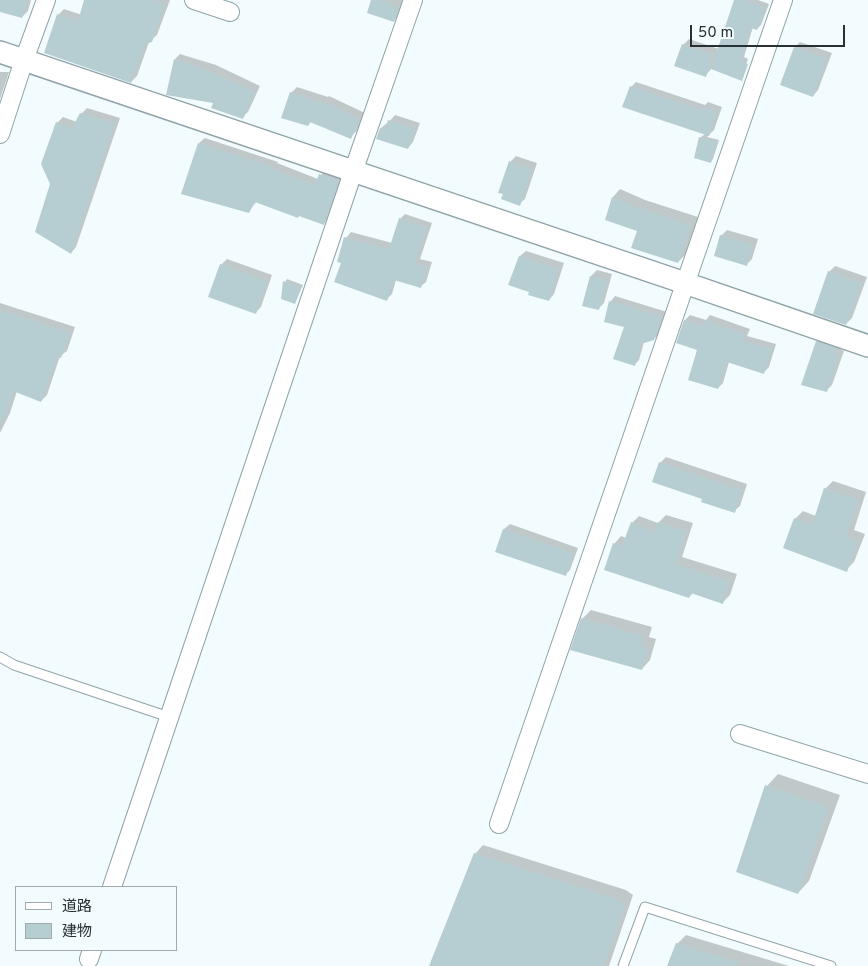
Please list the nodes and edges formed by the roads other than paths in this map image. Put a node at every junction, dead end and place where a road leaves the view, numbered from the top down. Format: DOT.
graph roads {
  1 [pos="46,0"];
  2 [pos="194,0"];
  3 [pos="413,0"];
  4 [pos="783,0"];
  5 [pos="230,12"];
  6 [pos="0,52"];
  7 [pos="24,60"];
  8 [pos="0,134"];
  9 [pos="353,172"];
  10 [pos="685,283"];
  11 [pos="868,346"];
  12 [pos="0,657"];
  13 [pos="169,717"];
  14 [pos="740,734"];
  15 [pos="868,774"];
  16 [pos="499,824"];
  17 [pos="112,886"];
  18 [pos="623,966"];
  19 [pos="830,966"];
  1 -- 7 [label="street"];
  2 -- 5 [label="street"];
  3 -- 9 [label="street"];
  4 -- 10 [label="street"];
  6 -- 7 [label="street"];
  7 -- 8 [label="street"];
  7 -- 9 [label="street"];
  9 -- 10 [label="street"];
  9 -- 13 [label="street"];
  10 -- 11 [label="street"];
  10 -- 16 [label="street"];
  12 -- 13 [label="lane"];
  13 -- 17 [label="street"];
  14 -- 15 [label="street"];
  18 -- 19 [label="lane"];
}
